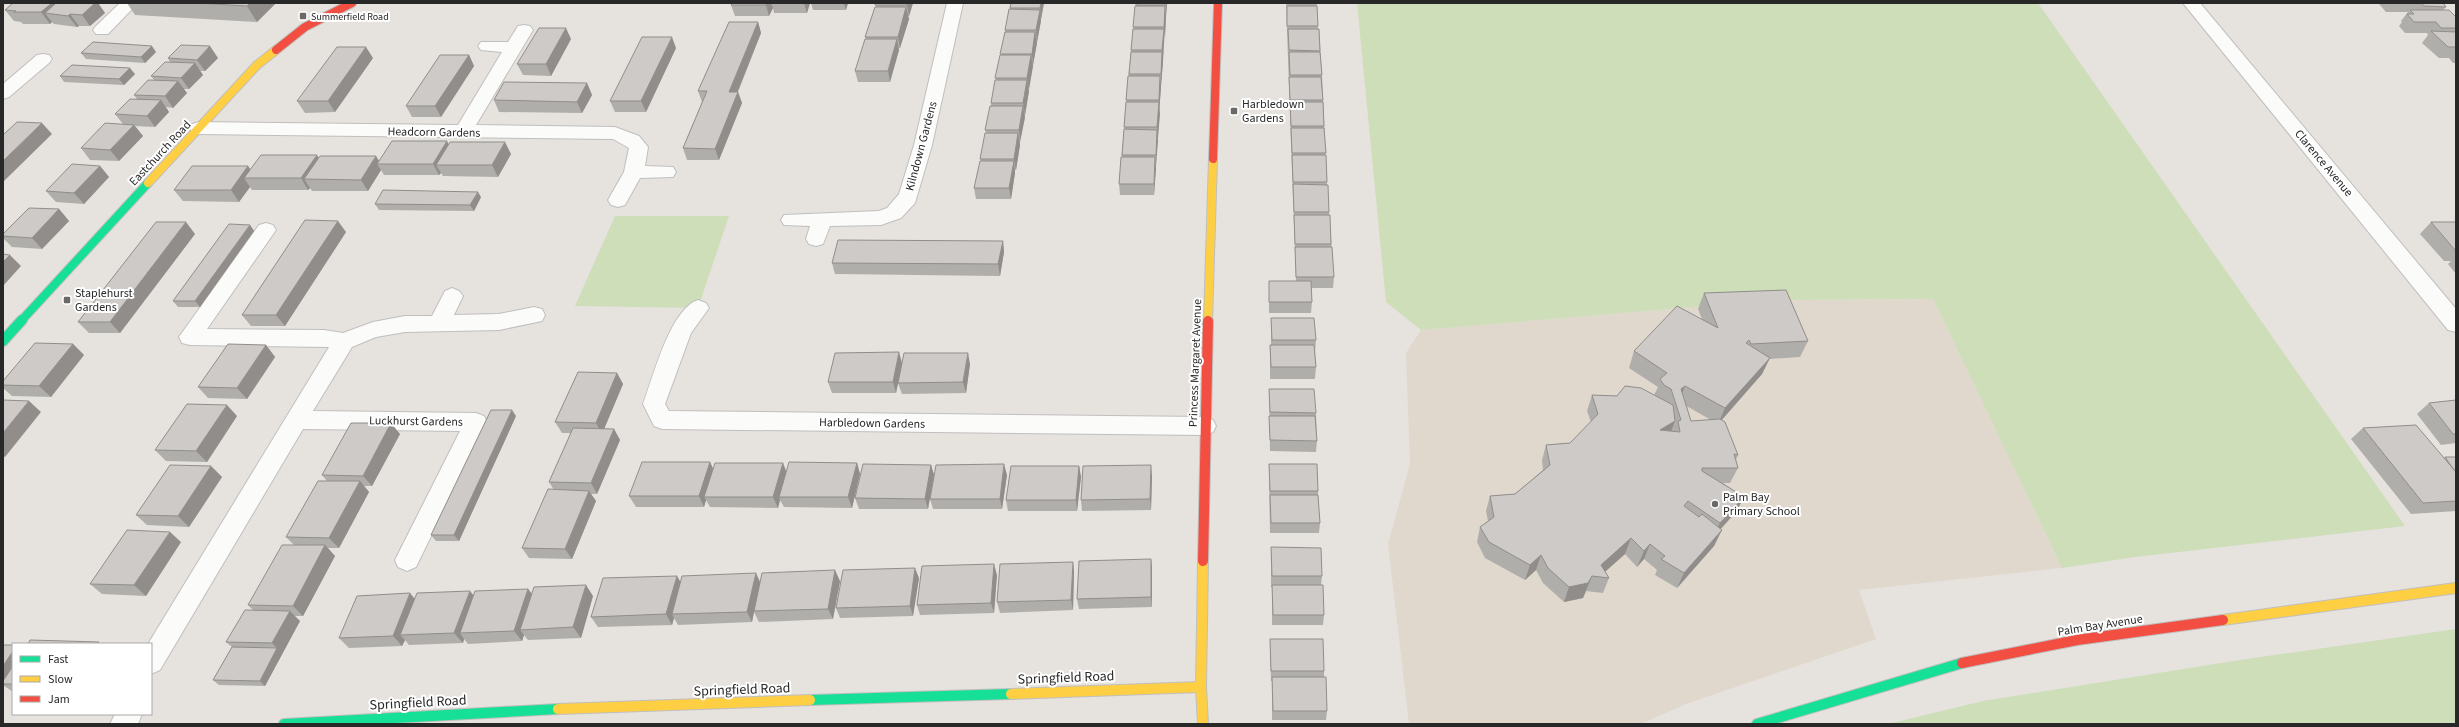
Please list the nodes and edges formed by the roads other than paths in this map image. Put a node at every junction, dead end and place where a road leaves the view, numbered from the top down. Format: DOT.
graph roads {
  1 [pos="130,3"];
  2 [pos="352,3"];
  3 [pos="955,3"];
  4 [pos="1218,3"];
  5 [pos="2191,3"];
  6 [pos="102,30"];
  7 [pos="524,30"];
  8 [pos="487,46"];
  9 [pos="514,47"];
  10 [pos="42,59"];
  11 [pos="3,93"];
  12 [pos="199,128"];
  13 [pos="463,132"];
  14 [pos="634,172"];
  15 [pos="666,172"];
  16 [pos="618,200"];
  17 [pos="791,220"];
  18 [pos="822,220"];
  19 [pos="266,230"];
  20 [pos="816,239"];
  21 [pos="452,296"];
  22 [pos="698,308"];
  23 [pos="534,316"];
  24 [pos="440,322"];
  25 [pos="2456,324"];
  26 [pos="3,341"];
  27 [pos="344,341"];
  28 [pos="297,420"];
  29 [pos="1205,426"];
  30 [pos="407,560"];
  31 [pos="2456,588"];
  32 [pos="152,660"];
  33 [pos="1201,687"];
  34 [pos="128,715"];
  35 [pos="427,720"];
  36 [pos="124,724"];
  37 [pos="284,724"];
  38 [pos="1204,724"];
  39 [pos="1756,724"];
  1 -- 6 [label="street"];
  2 -- 12 [label="main road, Eastchurch Road"];
  3 -- 18 [label="street, Kilndown Gardens"];
  4 -- 29 [label="main road, Princess Margaret Avenue"];
  5 -- 25 [label="street, Clarence Avenue"];
  7 -- 9 [label="street"];
  8 -- 9 [label="street"];
  9 -- 13 [label="street"];
  10 -- 11 [label="street"];
  12 -- 13 [label="street, Headcorn Gardens"];
  12 -- 26 [label="main road, Eastchurch Road"];
  13 -- 14 [label="street, Headcorn Gardens"];
  14 -- 15 [label="street"];
  14 -- 16 [label="street, Headcorn Gardens"];
  17 -- 18 [label="street, Kilndown Gardens"];
  18 -- 20 [label="street"];
  19 -- 27 [label="street"];
  21 -- 24 [label="street"];
  22 -- 29 [label="street, Harbledown Gardens"];
  23 -- 24 [label="street"];
  24 -- 27 [label="street"];
  27 -- 28 [label="street"];
  28 -- 30 [label="street, Luckhurst Gardens"];
  28 -- 32 [label="street"];
  29 -- 33 [label="main road, Princess Margaret Avenue"];
  31 -- 39 [label="main road, Palm Bay Avenue"];
  33 -- 35 [label="main road, Springfield Road"];
  33 -- 38 [label="main road, Princess Margaret Avenue"];
  34 -- 36 [label="street"];
  35 -- 37 [label="main road, Springfield Road"];
}
